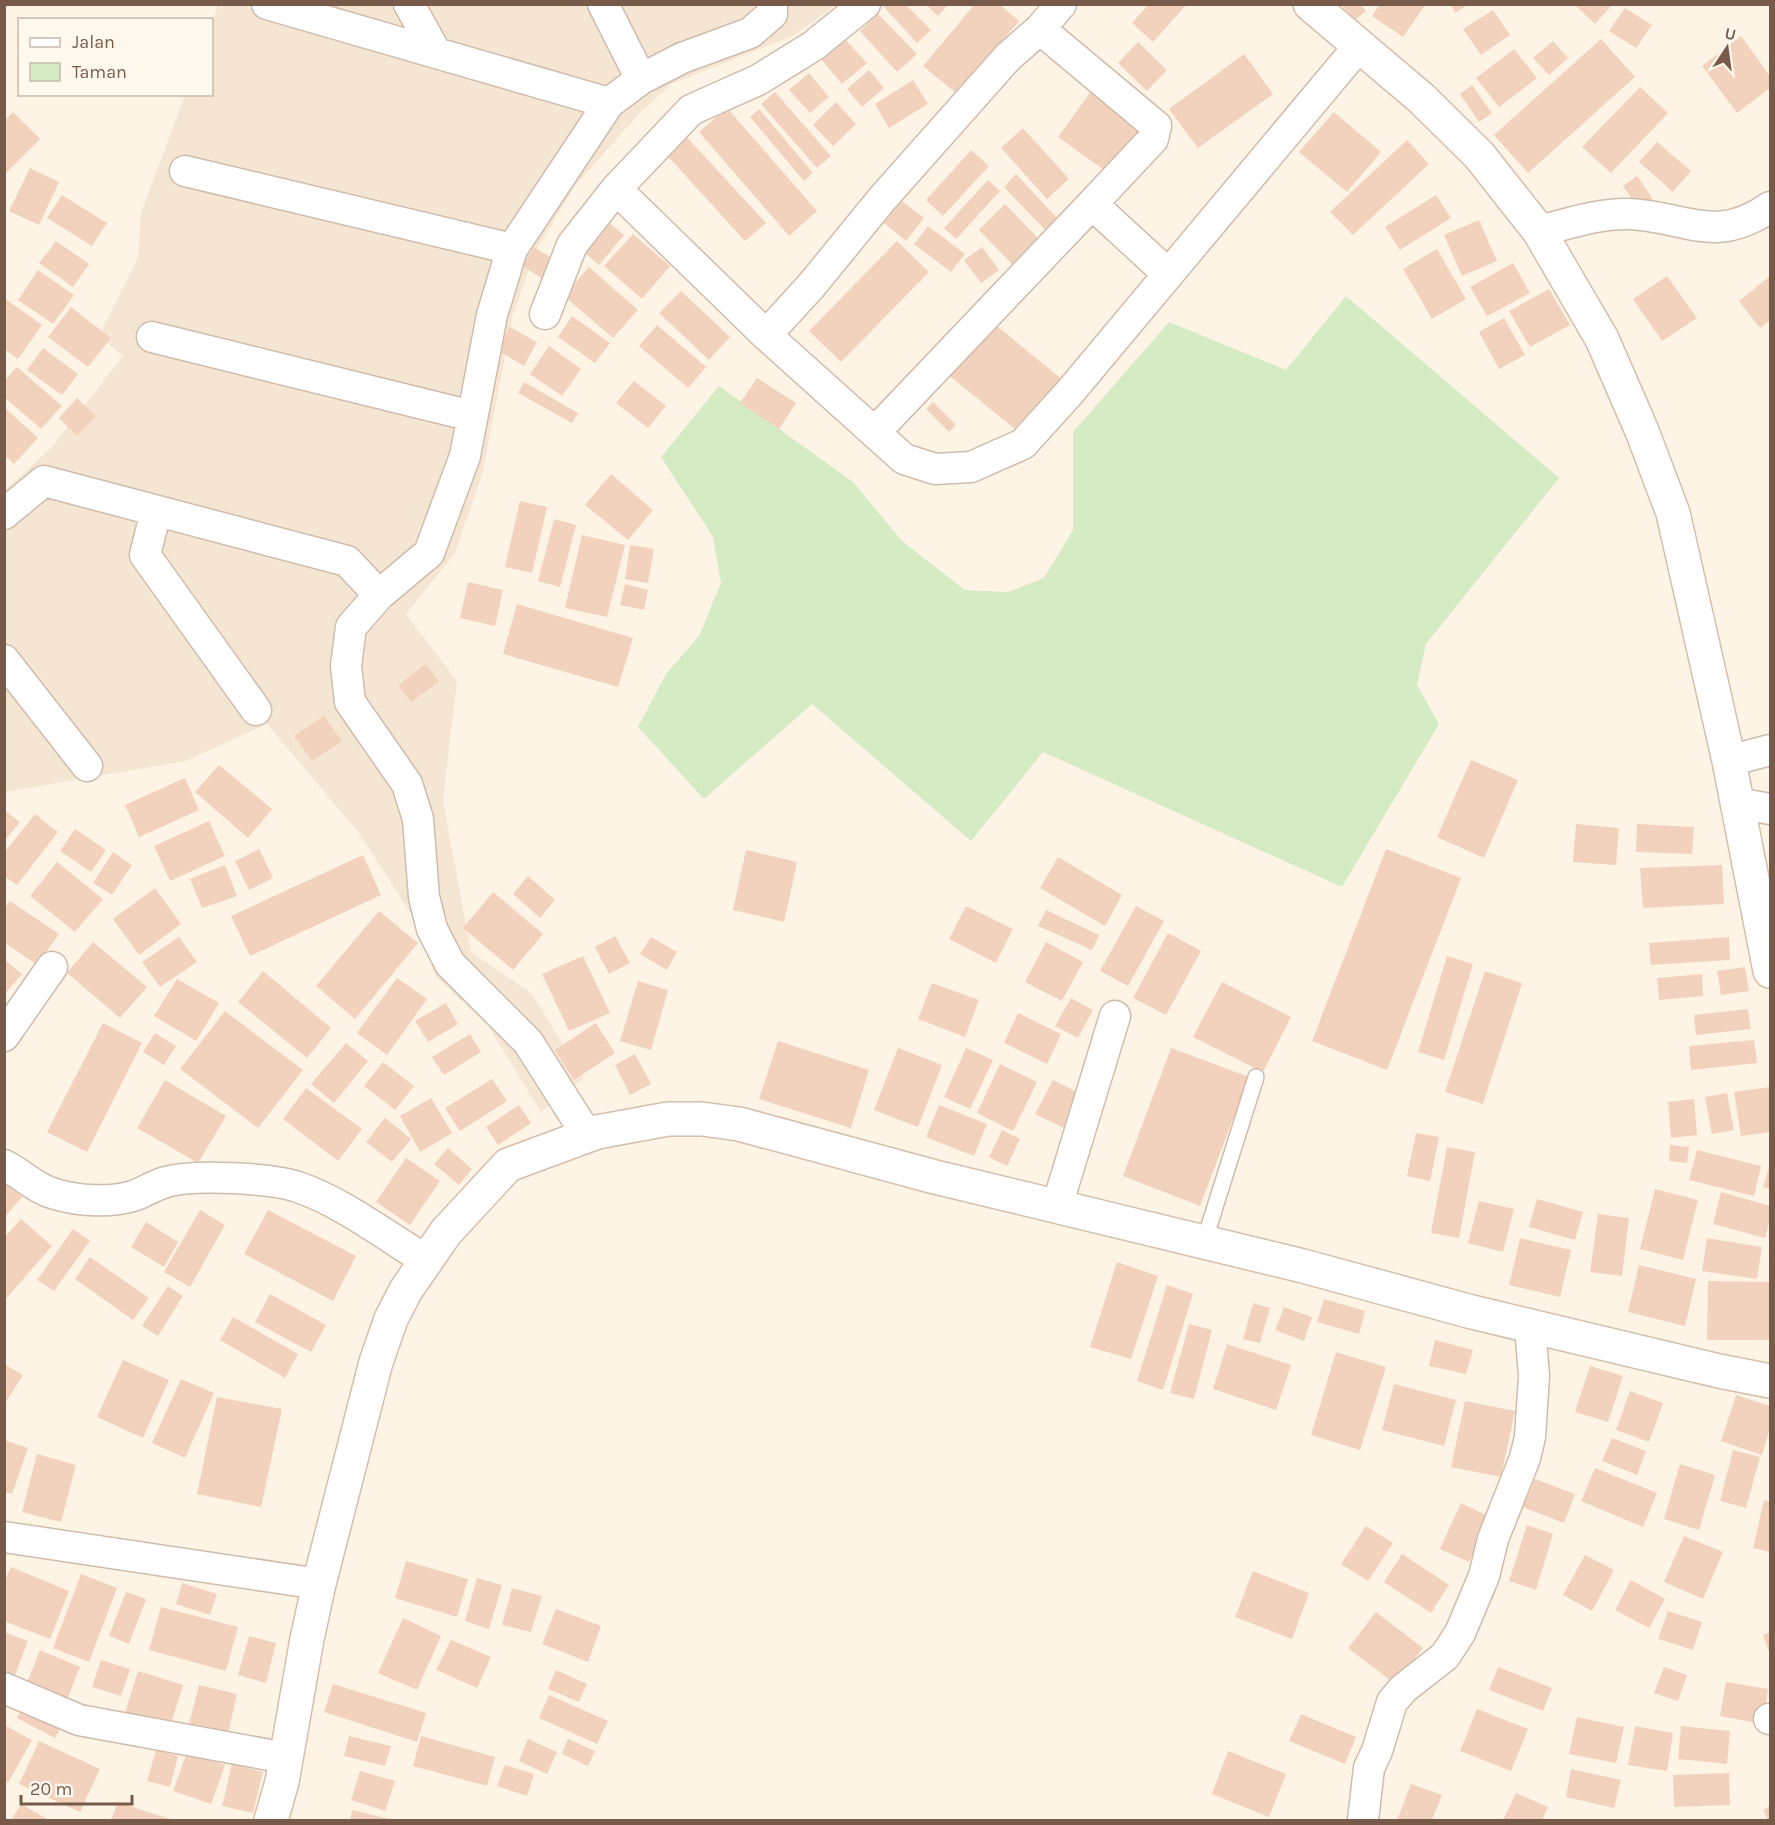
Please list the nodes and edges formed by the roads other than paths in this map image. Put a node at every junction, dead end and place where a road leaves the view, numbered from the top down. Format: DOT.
graph roads {
  1 [pos="267,4"];
  2 [pos="409,4"];
  3 [pos="603,4"];
  4 [pos="772,4"];
  5 [pos="864,4"];
  6 [pos="1061,4"];
  7 [pos="1310,4"];
  8 [pos="1040,29"];
  9 [pos="1359,46"];
  10 [pos="436,53"];
  11 [pos="641,79"];
  12 [pos="609,103"];
  13 [pos="185,171"];
  14 [pos="616,189"];
  15 [pos="1092,204"];
  16 [pos="1770,207"];
  17 [pos="1539,231"];
  18 [pos="512,249"];
  19 [pos="1168,274"];
  20 [pos="545,315"];
  21 [pos="766,335"];
  22 [pos="152,338"];
  23 [pos="472,416"];
  24 [pos="874,432"];
  25 [pos="156,511"];
  26 [pos="4,514"];
  27 [pos="379,595"];
  28 [pos="4,660"];
  29 [pos="256,710"];
  30 [pos="1770,750"];
  31 [pos="1729,761"];
  32 [pos="87,766"];
  33 [pos="1737,803"];
  34 [pos="1770,809"];
  35 [pos="52,967"];
  36 [pos="1770,971"];
  37 [pos="1115,1016"];
  38 [pos="4,1036"];
  39 [pos="1256,1077"];
  40 [pos="587,1135"];
  41 [pos="4,1165"];
  42 [pos="1057,1206"];
  43 [pos="1204,1242"];
  44 [pos="426,1260"];
  45 [pos="1530,1326"];
  46 [pos="1770,1381"];
  47 [pos="4,1537"];
  48 [pos="319,1584"];
  49 [pos="4,1688"];
  50 [pos="286,1758"];
  51 [pos="271,1821"];
  52 [pos="1363,1821"];
  1 -- 10 [label="street"];
  2 -- 10 [label="street"];
  3 -- 11 [label="street"];
  4 -- 11 [label="street"];
  5 -- 14 [label="street"];
  6 -- 8 [label="street"];
  7 -- 9 [label="street"];
  8 -- 15 [label="street"];
  8 -- 21 [label="street"];
  9 -- 17 [label="street"];
  9 -- 19 [label="street"];
  10 -- 12 [label="street"];
  11 -- 12 [label="street"];
  12 -- 18 [label="street"];
  13 -- 18 [label="street"];
  14 -- 20 [label="street"];
  14 -- 21 [label="street"];
  15 -- 19 [label="street"];
  15 -- 24 [label="street"];
  16 -- 17 [label="street"];
  17 -- 31 [label="street"];
  18 -- 23 [label="street"];
  19 -- 24 [label="street"];
  21 -- 24 [label="street"];
  22 -- 23 [label="street"];
  23 -- 27 [label="street"];
  25 -- 26 [label="street"];
  25 -- 27 [label="street"];
  25 -- 29 [label="street"];
  27 -- 40 [label="street"];
  28 -- 32 [label="street"];
  30 -- 31 [label="street"];
  31 -- 33 [label="street"];
  33 -- 34 [label="street"];
  33 -- 36 [label="street"];
  35 -- 38 [label="street"];
  37 -- 42 [label="street"];
  39 -- 43 [label="lane"];
  40 -- 42 [label="street"];
  40 -- 44 [label="street"];
  41 -- 44 [label="street"];
  42 -- 43 [label="street"];
  43 -- 45 [label="street"];
  44 -- 48 [label="street"];
  45 -- 46 [label="street"];
  45 -- 52 [label="street"];
  47 -- 48 [label="street"];
  48 -- 50 [label="street"];
  49 -- 50 [label="street"];
  50 -- 51 [label="street"];
}
